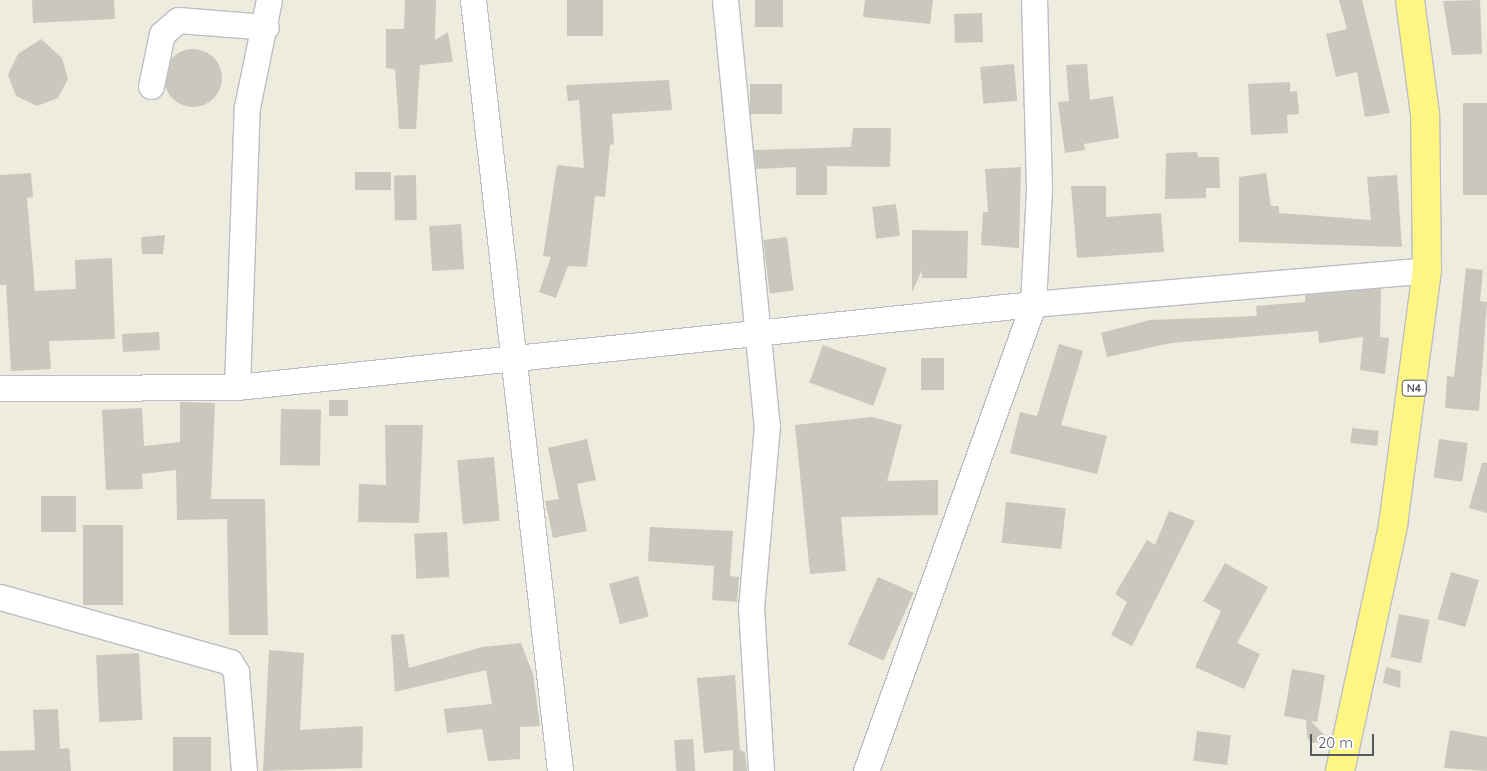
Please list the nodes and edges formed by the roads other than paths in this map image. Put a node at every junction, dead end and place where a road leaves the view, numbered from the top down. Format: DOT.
graph roads {
  1 [pos="269,0"];
  2 [pos="473,0"];
  3 [pos="725,0"];
  4 [pos="1034,0"];
  5 [pos="1410,0"];
  6 [pos="266,27"];
  7 [pos="151,86"];
  8 [pos="1428,270"];
  9 [pos="1033,304"];
  10 [pos="756,332"];
  11 [pos="513,360"];
  12 [pos="237,387"];
  13 [pos="0,388"];
  14 [pos="0,597"];
  15 [pos="244,771"];
  16 [pos="560,771"];
  17 [pos="761,771"];
  18 [pos="866,771"];
  19 [pos="1340,771"];
  1 -- 6 [label="street"];
  2 -- 11 [label="street"];
  3 -- 10 [label="street"];
  4 -- 9 [label="street"];
  5 -- 8 [label="highway, N4"];
  6 -- 7 [label="street"];
  6 -- 12 [label="street"];
  8 -- 9 [label="street"];
  8 -- 19 [label="highway, N4"];
  9 -- 10 [label="street"];
  9 -- 18 [label="street"];
  10 -- 11 [label="street"];
  10 -- 17 [label="street"];
  11 -- 12 [label="street"];
  11 -- 16 [label="street"];
  12 -- 13 [label="street"];
  14 -- 15 [label="street"];
}
